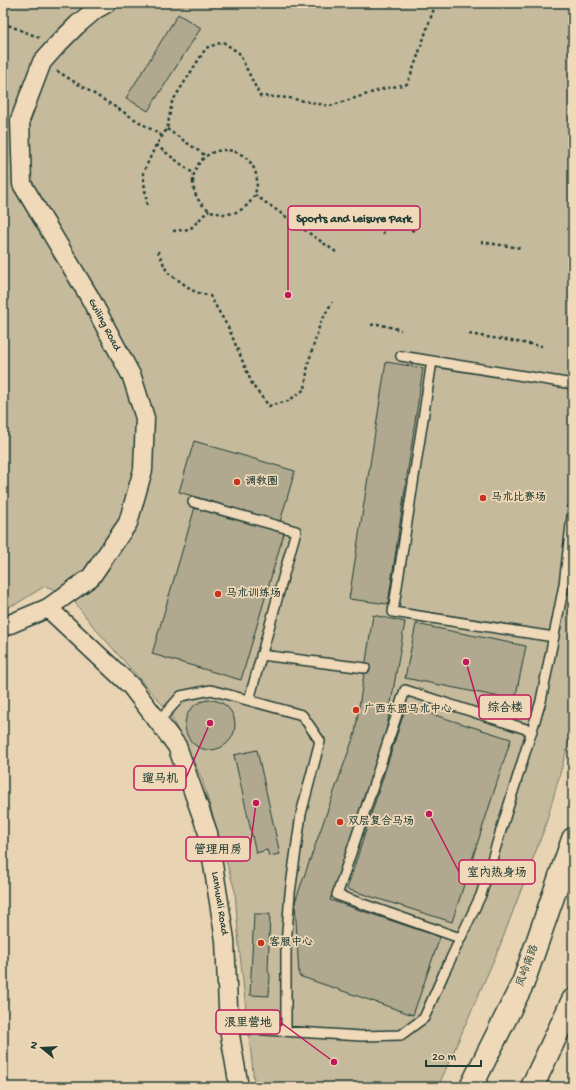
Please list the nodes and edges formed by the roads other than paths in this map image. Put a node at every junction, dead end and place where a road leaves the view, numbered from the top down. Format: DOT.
graph roads {
  1 [pos="107,3"];
  2 [pos="401,356"];
  3 [pos="432,361"];
  4 [pos="573,384"];
  5 [pos="193,502"];
  6 [pos="573,508"];
  7 [pos="48,608"];
  8 [pos="3,627"];
  9 [pos="554,637"];
  10 [pos="261,655"];
  11 [pos="365,668"];
  12 [pos="249,700"];
  13 [pos="158,722"];
  14 [pos="532,731"];
  15 [pos="573,839"];
  16 [pos="460,938"];
  17 [pos="573,1000"];
  18 [pos="228,1029"];
  19 [pos="286,1031"];
  20 [pos="239,1087"];
  21 [pos="471,1087"];
  22 [pos="532,1087"];
  1 -- 7 [label="street, Guiling Road"];
  2 -- 3 [label="lane"];
  3 -- 4 [label="lane"];
  3 -- 9 [label="lane"];
  5 -- 10 [label="lane"];
  6 -- 9 [label="lane"];
  7 -- 8 [label="street, Guiling Road"];
  7 -- 13 [label="street, Lanhuali Road"];
  9 -- 14 [label="lane"];
  10 -- 11 [label="lane"];
  10 -- 12 [label="lane"];
  12 -- 13 [label="lane"];
  12 -- 19 [label="lane"];
  13 -- 18 [label="street, Lanhuali Road"];
  14 -- 16 [label="lane"];
  14 -- 16 [label="lane"];
  15 -- 21 [label="main road, 凤岭南路"];
  16 -- 19 [label="lane"];
  17 -- 22 [label="main road"];
  18 -- 19 [label="lane"];
  18 -- 20 [label="street, Lanhuali Road"];
}
